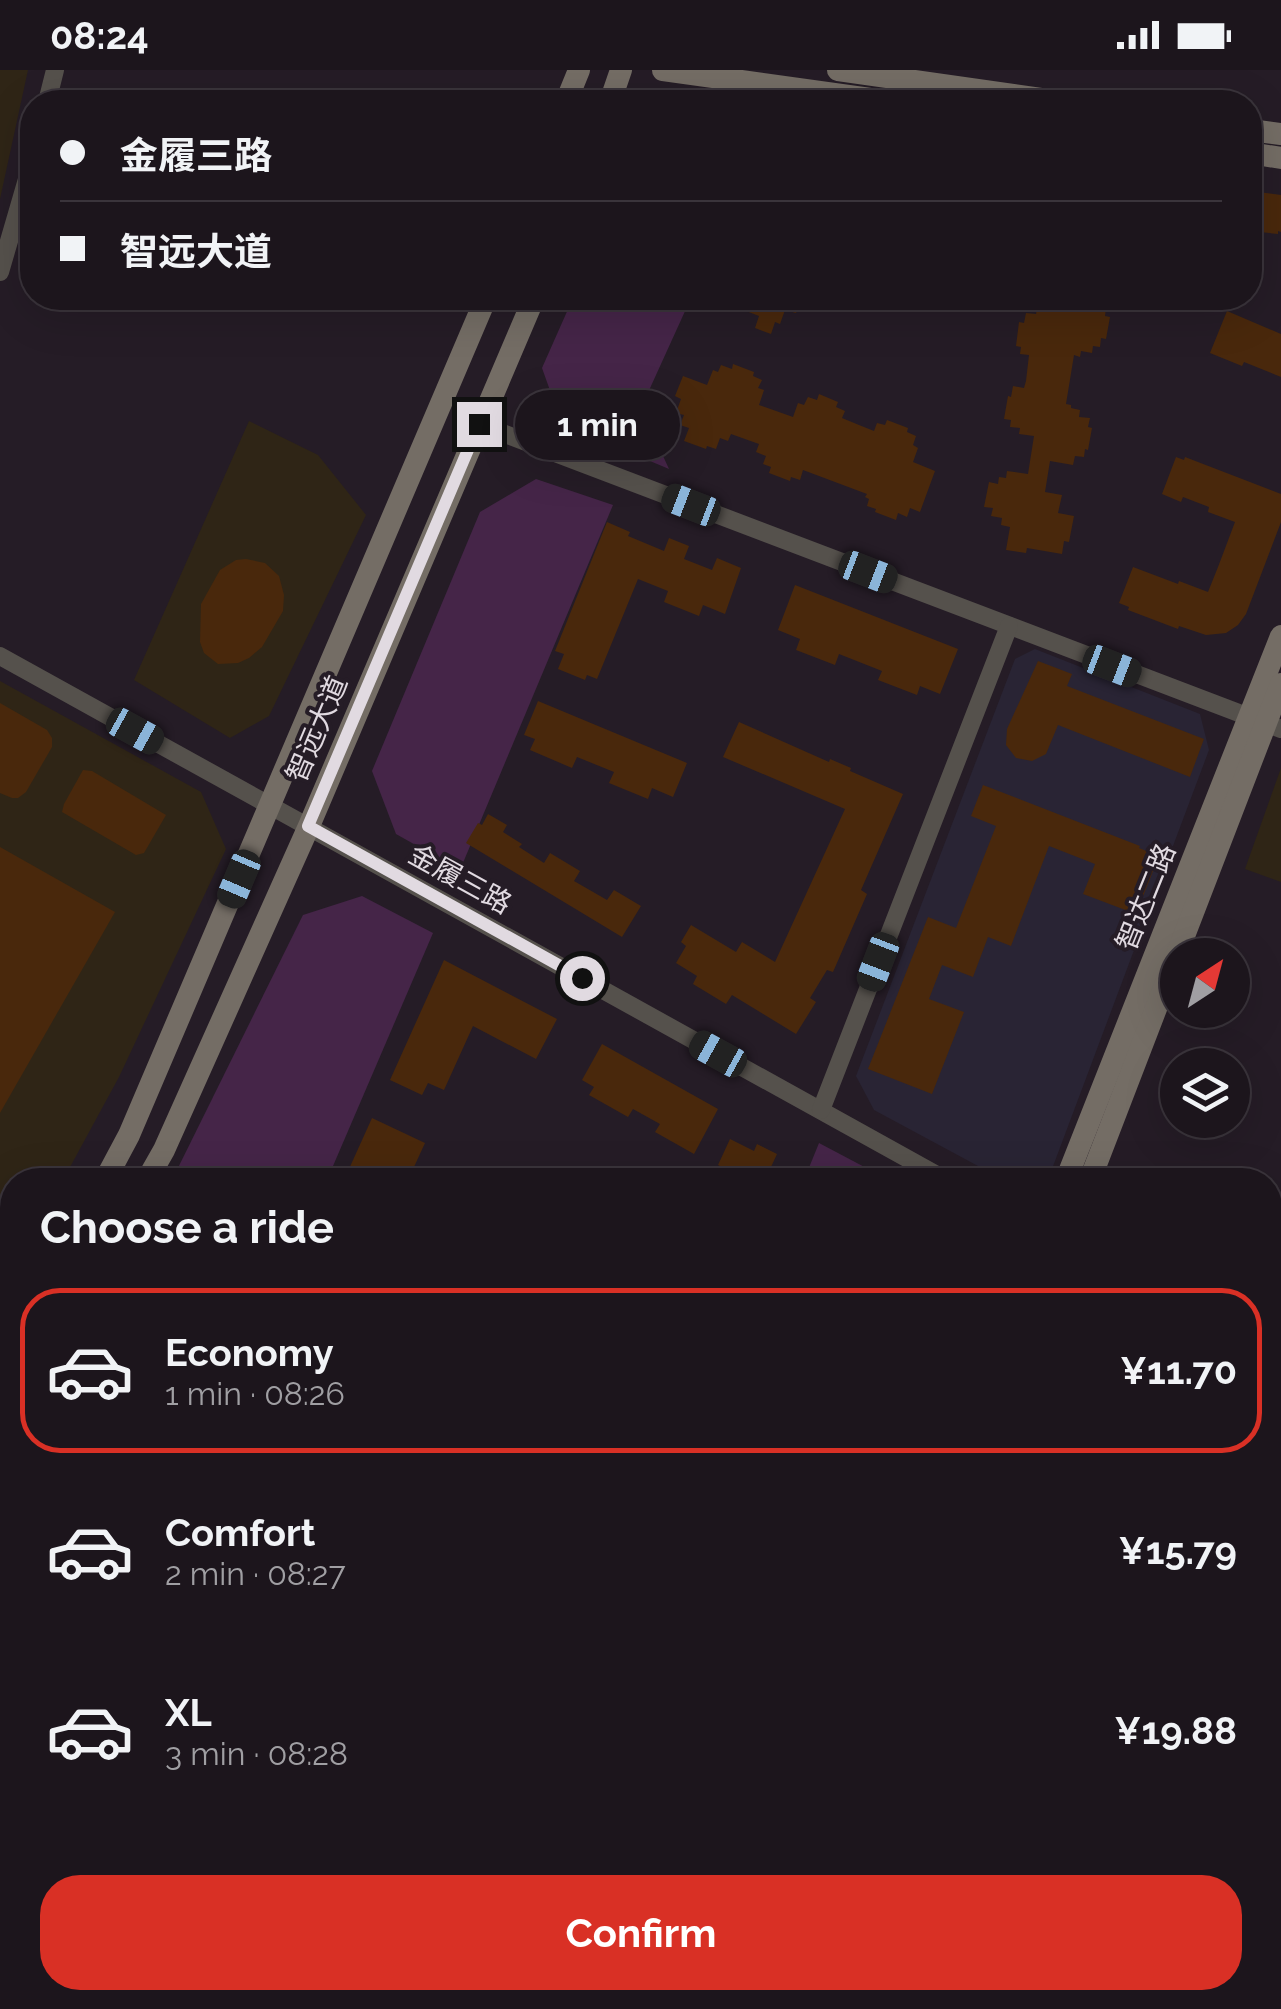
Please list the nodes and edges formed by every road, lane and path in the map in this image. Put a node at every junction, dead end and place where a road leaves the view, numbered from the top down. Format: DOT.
graph roads {
  1 [pos="664,70"];
  2 [pos="838,70"];
  3 [pos="806,90"];
  4 [pos="978,90"];
  5 [pos="20,203"];
  6 [pos="0,272"];
  7 [pos="481,310"];
  8 [pos="529,310"];
  9 [pos="479,424"];
  10 [pos="1009,626"];
  11 [pos="1281,636"];
  12 [pos="0,656"];
  13 [pos="1281,684"];
  14 [pos="1265,724"];
  15 [pos="270,806"];
  16 [pos="308,826"];
  17 [pos="820,1110"];
  18 [pos="111,1168"];
  19 [pos="154,1168"];
  20 [pos="924,1168"];
  21 [pos="1071,1168"];
  22 [pos="1095,1168"];
  1 -- 3 [label="main road"];
  2 -- 4 [label="main road"];
  5 -- 6 [label="street"];
  7 -- 15 [label="main road, 智远大道"];
  8 -- 9 [label="main road, 智远大道"];
  9 -- 10 [label="street"];
  9 -- 16 [label="main road, 智远大道"];
  10 -- 14 [label="street"];
  10 -- 17 [label="street"];
  11 -- 14 [label="main road, 智达二路"];
  12 -- 15 [label="street, 金履三路"];
  13 -- 14 [label="main road, 智达二路"];
  14 -- 21 [label="main road, 智达二路"];
  14 -- 22 [label="main road, 智达二路"];
  15 -- 16 [label="street, 金履三路"];
  15 -- 18 [label="main road, 智远大道"];
  16 -- 17 [label="street, 金履三路"];
  16 -- 19 [label="main road, 智远大道"];
  17 -- 20 [label="street, 金履三路"];
}
